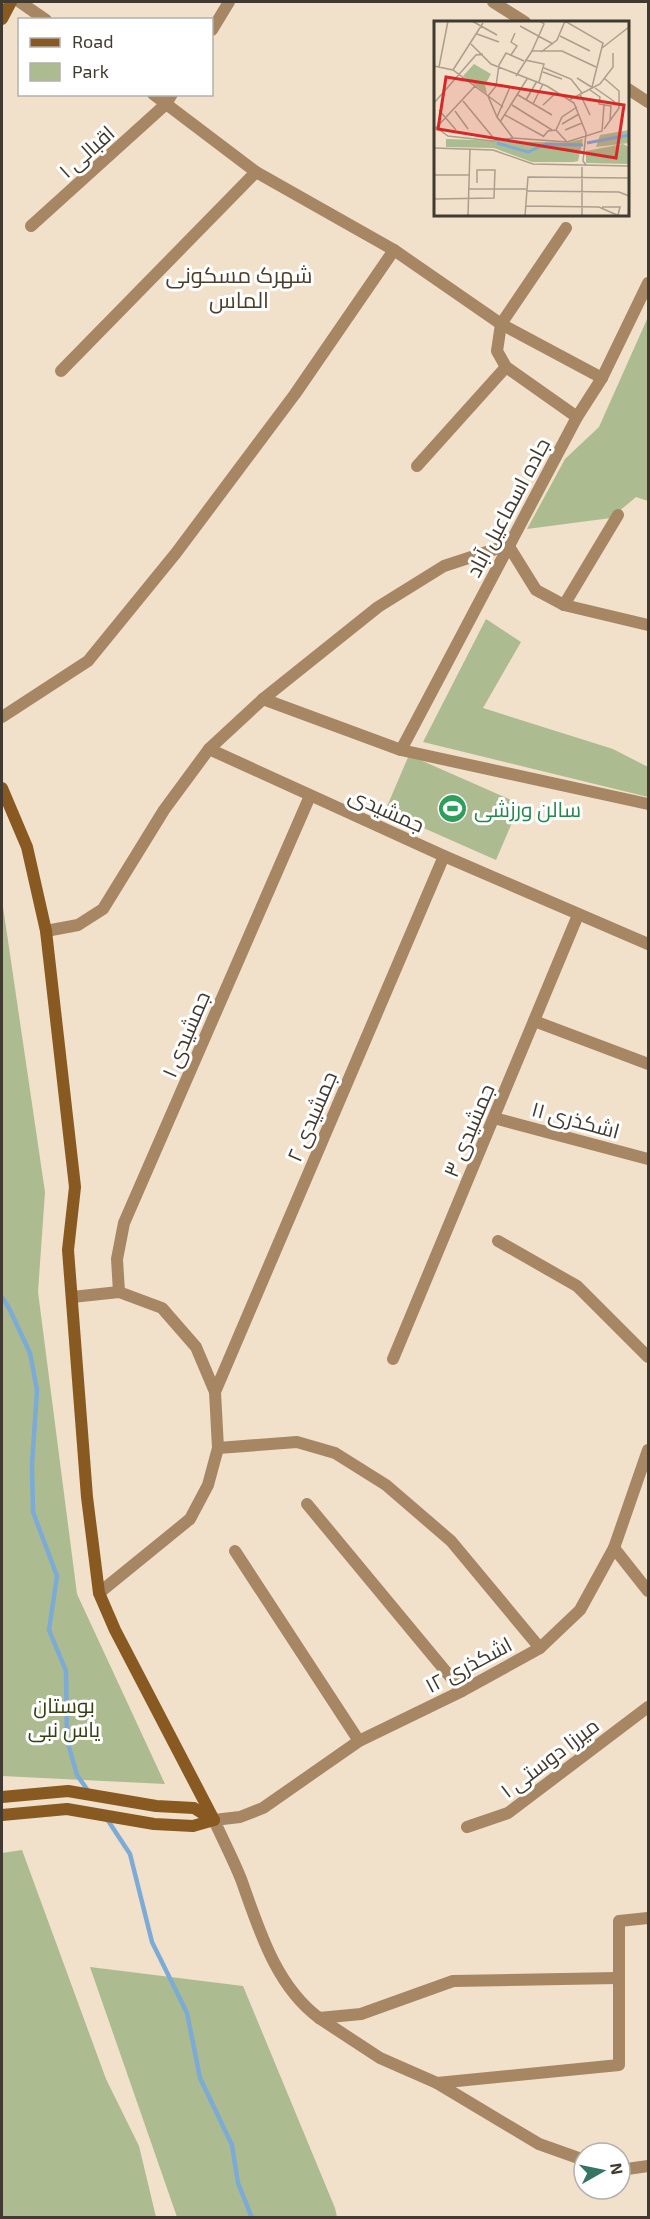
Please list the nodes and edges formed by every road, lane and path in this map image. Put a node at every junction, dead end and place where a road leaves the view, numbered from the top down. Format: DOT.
graph roads {
  1 [pos="11,2"];
  2 [pos="20,2"];
  3 [pos="229,2"];
  4 [pos="493,2"];
  5 [pos="43,18"];
  6 [pos="2,19"];
  7 [pos="523,21"];
  8 [pos="213,28"];
  9 [pos="629,90"];
  10 [pos="169,99"];
  11 [pos="648,102"];
  12 [pos="256,172"];
  13 [pos="31,226"];
  14 [pos="566,228"];
  15 [pos="394,250"];
  16 [pos="648,283"];
  17 [pos="501,324"];
  18 [pos="506,367"];
  19 [pos="61,371"];
  20 [pos="602,378"];
  21 [pos="577,417"];
  22 [pos="417,465"];
  23 [pos="618,515"];
  24 [pos="508,545"];
  25 [pos="564,604"];
  26 [pos="648,625"];
  27 [pos="263,699"];
  28 [pos="2,717"];
  29 [pos="209,749"];
  30 [pos="400,750"];
  31 [pos="2,788"];
  32 [pos="310,796"];
  33 [pos="648,804"];
  34 [pos="444,856"];
  35 [pos="578,915"];
  36 [pos="46,931"];
  37 [pos="648,944"];
  38 [pos="534,1021"];
  39 [pos="648,1064"];
  40 [pos="494,1118"];
  41 [pos="648,1159"];
  42 [pos="498,1240"];
  43 [pos="119,1292"];
  44 [pos="72,1297"];
  45 [pos="648,1357"];
  46 [pos="393,1359"];
  47 [pos="214,1392"];
  48 [pos="218,1448"];
  49 [pos="648,1450"];
  50 [pos="307,1504"];
  51 [pos="614,1548"];
  52 [pos="235,1551"];
  53 [pos="648,1591"];
  54 [pos="99,1593"];
  55 [pos="540,1648"];
  56 [pos="462,1691"];
  57 [pos="648,1707"];
  58 [pos="359,1741"];
  59 [pos="2,1797"];
  60 [pos="2,1815"];
  61 [pos="214,1821"];
  62 [pos="467,1827"];
  63 [pos="648,1918"];
  64 [pos="617,1978"];
  65 [pos="319,2018"];
  66 [pos="437,2083"];
  67 [pos="572,2156"];
  68 [pos="648,2166"];
  69 [pos="632,2168"];
  1 -- 6 [label="street"];
  2 -- 5 [label="street"];
  3 -- 8 [label="street"];
  4 -- 7 [label="street"];
  9 -- 11 [label="street"];
  10 -- 12 [label="street"];
  10 -- 13 [label="street, اقبالی ۱"];
  12 -- 15 [label="street"];
  12 -- 19 [label="street"];
  14 -- 17 [label="street"];
  15 -- 17 [label="street"];
  15 -- 28 [label="street"];
  16 -- 20 [label="street, جاده اسماعیل آباد"];
  17 -- 18 [label="street"];
  17 -- 20 [label="street"];
  18 -- 21 [label="street"];
  18 -- 22 [label="street"];
  20 -- 21 [label="street, جاده اسماعیل آباد"];
  21 -- 24 [label="street, جاده اسماعیل آباد"];
  23 -- 25 [label="street"];
  24 -- 25 [label="street"];
  24 -- 27 [label="street"];
  24 -- 30 [label="street, جاده اسماعیل آباد"];
  25 -- 26 [label="street"];
  27 -- 29 [label="street"];
  27 -- 30 [label="street"];
  29 -- 32 [label="street, جمشیدی"];
  29 -- 36 [label="street"];
  30 -- 33 [label="street"];
  31 -- 36 [label="street"];
  32 -- 34 [label="street, جمشیدی"];
  32 -- 43 [label="street, جمشیدی ۱"];
  34 -- 35 [label="street, جمشیدی"];
  34 -- 47 [label="street, جمشیدی ۲"];
  35 -- 37 [label="street, جمشیدی"];
  35 -- 38 [label="street, جمشیدی ۳"];
  36 -- 44 [label="street"];
  38 -- 39 [label="street"];
  38 -- 40 [label="street, جمشیدی ۳"];
  40 -- 41 [label="street, اشکذری ۱۱"];
  40 -- 46 [label="street, جمشیدی ۳"];
  42 -- 45 [label="street"];
  43 -- 44 [label="street"];
  43 -- 47 [label="street"];
  44 -- 54 [label="street"];
  47 -- 48 [label="street"];
  48 -- 54 [label="street"];
  48 -- 55 [label="street"];
  49 -- 51 [label="street, اشکذری ۱۲"];
  50 -- 56 [label="street"];
  51 -- 53 [label="street"];
  51 -- 55 [label="street, اشکذری ۱۲"];
  52 -- 58 [label="street"];
  54 -- 61 [label="street"];
  55 -- 56 [label="street, اشکذری ۱۲"];
  56 -- 58 [label="street, اشکذری ۱۲"];
  57 -- 62 [label="street, میرزا دوستی ۱"];
  58 -- 61 [label="street, اشکذری ۱۲"];
  59 -- 61 [label="street"];
  60 -- 61 [label="street"];
  61 -- 65 [label="street"];
  63 -- 64 [label="street"];
  64 -- 65 [label="street"];
  64 -- 66 [label="street"];
  65 -- 66 [label="street"];
  66 -- 67 [label="street"];
  68 -- 69 [label="street"];
}
